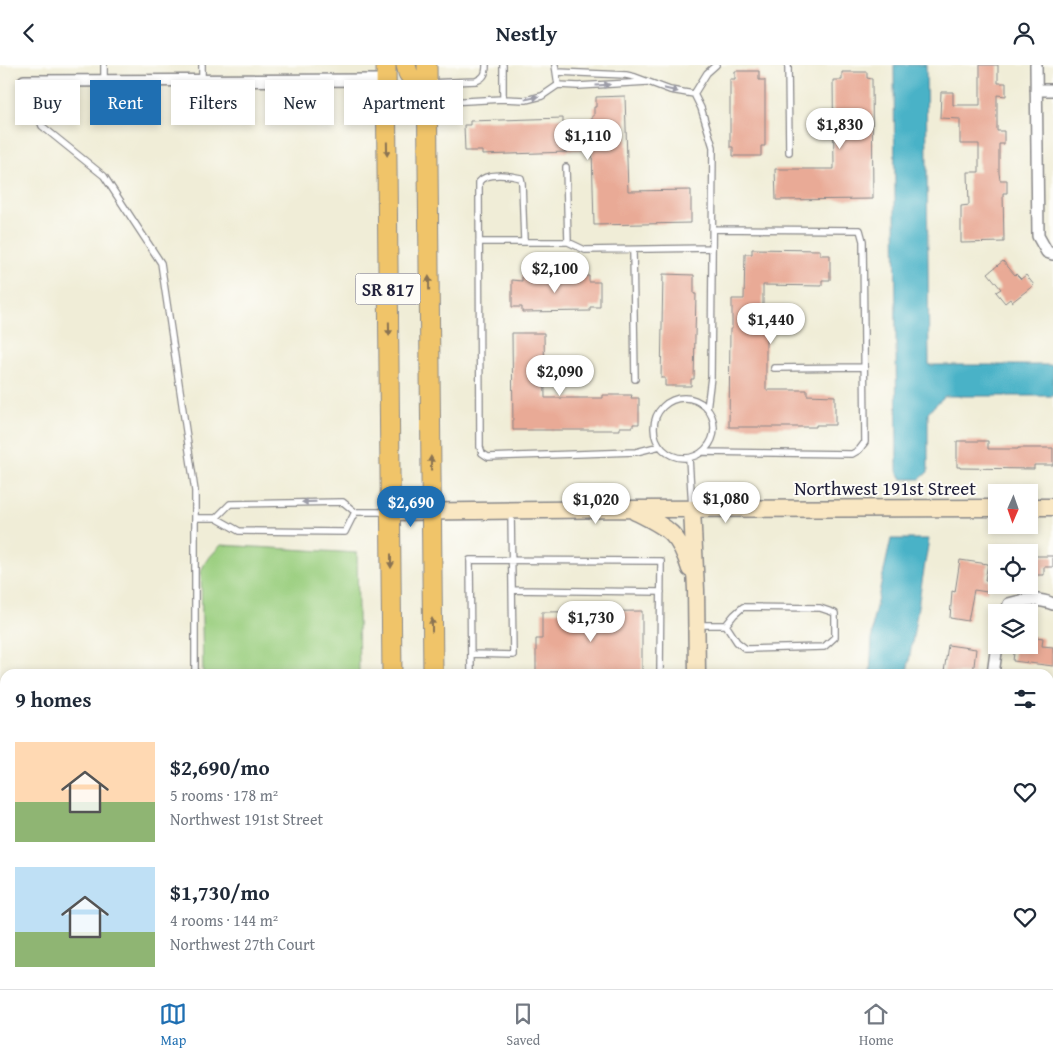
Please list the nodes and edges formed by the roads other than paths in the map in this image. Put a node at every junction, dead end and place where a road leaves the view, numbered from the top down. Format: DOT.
graph roads {
  1 [pos="104,65"];
  2 [pos="202,65"];
  3 [pos="406,65"];
  4 [pos="486,65"];
  5 [pos="503,65"];
  6 [pos="555,65"];
  7 [pos="716,65"];
  8 [pos="788,65"];
  9 [pos="1036,65"];
  10 [pos="557,72"];
  11 [pos="386,73"];
  12 [pos="427,74"];
  13 [pos="104,80"];
  14 [pos="202,80"];
  15 [pos="225,80"];
  16 [pos="412,80"];
  17 [pos="648,82"];
  18 [pos="558,85"];
  19 [pos="1036,90"];
  20 [pos="1053,90"];
  21 [pos="694,94"];
  22 [pos="503,99"];
  23 [pos="463,101"];
  24 [pos="42,125"];
  25 [pos="427,125"];
  26 [pos="788,152"];
  27 [pos="566,167"];
  28 [pos="712,229"];
  29 [pos="479,241"];
  30 [pos="524,241"];
  31 [pos="568,242"];
  32 [pos="712,248"];
  33 [pos="633,250"];
  34 [pos="1050,253"];
  35 [pos="864,367"];
  36 [pos="774,368"];
  37 [pos="635,379"];
  38 [pos="707,409"];
  39 [pos="660,446"];
  40 [pos="703,452"];
  41 [pos="689,458"];
  42 [pos="1038,507"];
  43 [pos="1053,507"];
  44 [pos="988,508"];
  45 [pos="630,509"];
  46 [pos="692,509"];
  47 [pos="431,511"];
  48 [pos="512,511"];
  49 [pos="355,512"];
  50 [pos="391,512"];
  51 [pos="196,518"];
  52 [pos="216,519"];
  53 [pos="512,560"];
  54 [pos="512,590"];
  55 [pos="696,590"];
  56 [pos="661,592"];
  57 [pos="1015,604"];
  58 [pos="1053,604"];
  59 [pos="696,625"];
  60 [pos="726,625"];
  61 [pos="471,654"];
  62 [pos="996,654"];
  63 [pos="195,669"];
  64 [pos="392,669"];
  65 [pos="432,669"];
  66 [pos="471,669"];
  67 [pos="660,669"];
  68 [pos="697,669"];
  69 [pos="994,669"];
  1 -- 13 [label="lane"];
  2 -- 14 [label="lane"];
  3 -- 16 [label="main road"];
  4 -- 12 [label="lane"];
  5 -- 22 [label="lane"];
  6 -- 10 [label="lane"];
  7 -- 21 [label="lane"];
  8 -- 26 [label="lane"];
  9 -- 19 [label="street"];
  10 -- 17 [label="lane"];
  10 -- 18 [label="lane"];
  11 -- 15 [label="street"];
  11 -- 50 [label="main road, SR 817, one-way"];
  18 -- 17 [label="lane, one-way"];
  17 -- 21 [label="lane, one-way"];
  22 -- 18 [label="lane, one-way"];
  19 -- 20 [label="street"];
  19 -- 34 [label="street"];
  21 -- 28 [label="lane"];
  22 -- 23 [label="lane"];
  24 -- 51 [label="lane"];
  47 -- 25 [label="main road, SR 817, one-way"];
  27 -- 31 [label="lane"];
  28 -- 32 [label="lane"];
  28 -- 35 [label="lane"];
  29 -- 30 [label="lane"];
  29 -- 30 [label="lane"];
  29 -- 39 [label="lane"];
  30 -- 31 [label="lane"];
  31 -- 33 [label="lane"];
  32 -- 33 [label="lane"];
  32 -- 38 [label="lane"];
  33 -- 37 [label="lane"];
  35 -- 36 [label="lane"];
  35 -- 40 [label="lane"];
  38 -- 39 [label="lane"];
  38 -- 40 [label="lane"];
  39 -- 41 [label="lane"];
  40 -- 41 [label="lane"];
  41 -- 46 [label="lane"];
  42 -- 43 [label="street"];
  44 -- 46 [label="street, Northwest 191st Street"];
  45 -- 46 [label="street, Northwest 191st Street"];
  45 -- 48 [label="street, Northwest 191st Street"];
  45 -- 55 [label="street"];
  46 -- 55 [label="street"];
  47 -- 48 [label="street, Northwest 191st Street"];
  47 -- 50 [label="street, Northwest 191st Street"];
  65 -- 47 [label="main road, SR 817, one-way"];
  48 -- 53 [label="lane"];
  49 -- 50 [label="lane, Northwest 191st Street"];
  49 -- 52 [label="lane, Northwest 191st Street, one-way"];
  49 -- 52 [label="lane"];
  50 -- 64 [label="main road, SR 817, one-way"];
  51 -- 52 [label="lane"];
  51 -- 63 [label="lane"];
  53 -- 54 [label="lane"];
  53 -- 56 [label="lane"];
  53 -- 61 [label="lane"];
  54 -- 56 [label="lane"];
  54 -- 61 [label="lane"];
  55 -- 59 [label="street"];
  56 -- 67 [label="lane"];
  57 -- 58 [label="street"];
  59 -- 60 [label="lane"];
  59 -- 68 [label="street"];
  60 -- 60 [label="lane"];
  61 -- 66 [label="lane"];
  62 -- 69 [label="street"];
}
